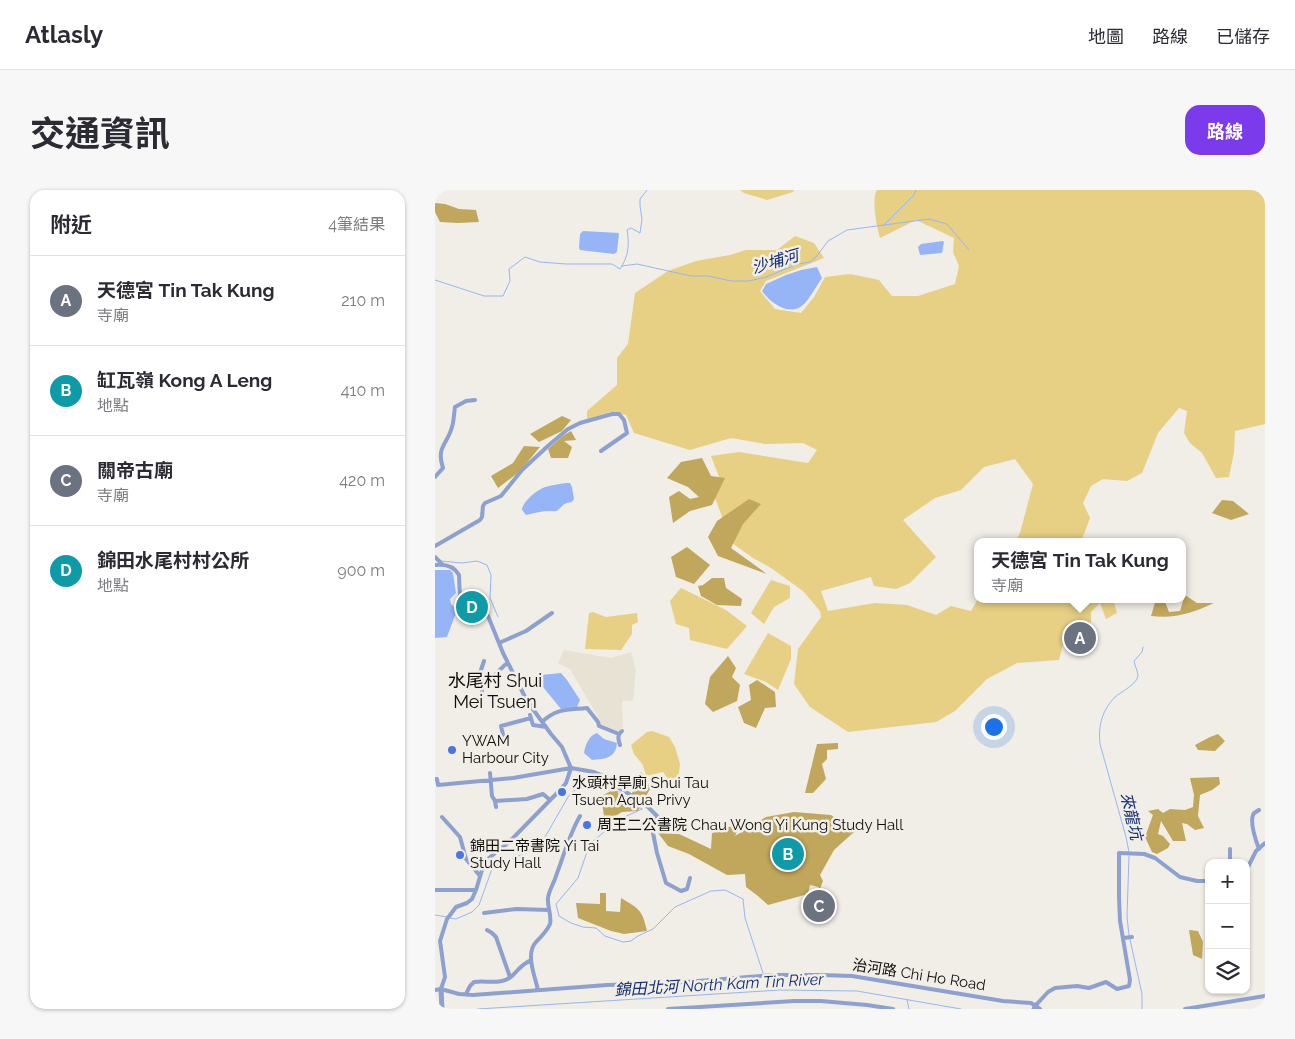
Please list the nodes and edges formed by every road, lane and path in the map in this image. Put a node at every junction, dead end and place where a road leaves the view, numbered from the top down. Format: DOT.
graph roads {
  1 [pos="475,400"];
  2 [pos="601,451"];
  3 [pos="435,477"];
  4 [pos="435,546"];
  5 [pos="436,558"];
  6 [pos="442,564"];
  7 [pos="435,565"];
  8 [pos="551,613"];
  9 [pos="499,643"];
  10 [pos="484,661"];
  11 [pos="508,664"];
  12 [pos="480,681"];
  13 [pos="482,692"];
  14 [pos="541,722"];
  15 [pos="546,727"];
  16 [pos="505,743"];
  17 [pos="619,745"];
  18 [pos="571,768"];
  19 [pos="489,773"];
  20 [pos="435,779"];
  21 [pos="491,780"];
  22 [pos="550,800"];
  23 [pos="495,801"];
  24 [pos="496,807"];
  25 [pos="1259,810"];
  26 [pos="580,816"];
  27 [pos="443,817"];
  28 [pos="1265,843"];
  29 [pos="1259,848"];
  30 [pos="1230,849"];
  31 [pos="1230,859"];
  32 [pos="1250,863"];
  33 [pos="480,876"];
  34 [pos="690,878"];
  35 [pos="1205,881"];
  36 [pos="435,890"];
  37 [pos="476,890"];
  38 [pos="549,910"];
  39 [pos="484,912"];
  40 [pos="487,930"];
  41 [pos="1132,937"];
  42 [pos="1123,938"];
  43 [pos="531,960"];
  44 [pos="510,977"];
  45 [pos="1129,986"];
  46 [pos="441,988"];
  47 [pos="435,990"];
  48 [pos="538,990"];
  49 [pos="1132,991"];
  50 [pos="466,994"];
  51 [pos="1265,996"];
  52 [pos="757,1007"];
  53 [pos="1037,1008"];
  54 [pos="441,1009"];
  55 [pos="668,1009"];
  56 [pos="893,1009"];
  57 [pos="1185,1009"];
  1 -- 3 [label="street"];
  2 -- 4 [label="street"];
  5 -- 6 [label="street"];
  6 -- 7 [label="street"];
  6 -- 9 [label="street"];
  8 -- 9 [label="street"];
  9 -- 11 [label="street"];
  10 -- 12 [label="street"];
  11 -- 12 [label="street"];
  11 -- 14 [label="street"];
  12 -- 13 [label="street"];
  14 -- 15 [label="street"];
  14 -- 17 [label="street"];
  15 -- 16 [label="street"];
  15 -- 18 [label="street"];
  18 -- 21 [label="street"];
  18 -- 22 [label="street"];
  18 -- 34 [label="street"];
  19 -- 21 [label="street"];
  20 -- 21 [label="street"];
  21 -- 23 [label="street"];
  22 -- 23 [label="street"];
  22 -- 33 [label="street"];
  23 -- 24 [label="street"];
  25 -- 29 [label="street"];
  26 -- 38 [label="street"];
  27 -- 33 [label="street"];
  28 -- 29 [label="street"];
  29 -- 32 [label="street"];
  30 -- 31 [label="street"];
  33 -- 37 [label="street"];
  35 -- 42 [label="street"];
  36 -- 37 [label="street"];
  37 -- 46 [label="street"];
  38 -- 39 [label="street"];
  38 -- 43 [label="street"];
  40 -- 44 [label="street"];
  41 -- 42 [label="street"];
  42 -- 45 [label="street"];
  43 -- 44 [label="street"];
  43 -- 48 [label="street"];
  44 -- 50 [label="street"];
  45 -- 49 [label="street"];
  45 -- 53 [label="street"];
  46 -- 47 [label="street"];
  46 -- 50 [label="street, 治河路 Chi Ho Road"];
  46 -- 54 [label="street"];
  48 -- 50 [label="street, 治河路 Chi Ho Road"];
  48 -- 53 [label="street, 治河路 Chi Ho Road"];
  51 -- 57 [label="street"];
  52 -- 55 [label="street"];
  52 -- 56 [label="street"];
}
